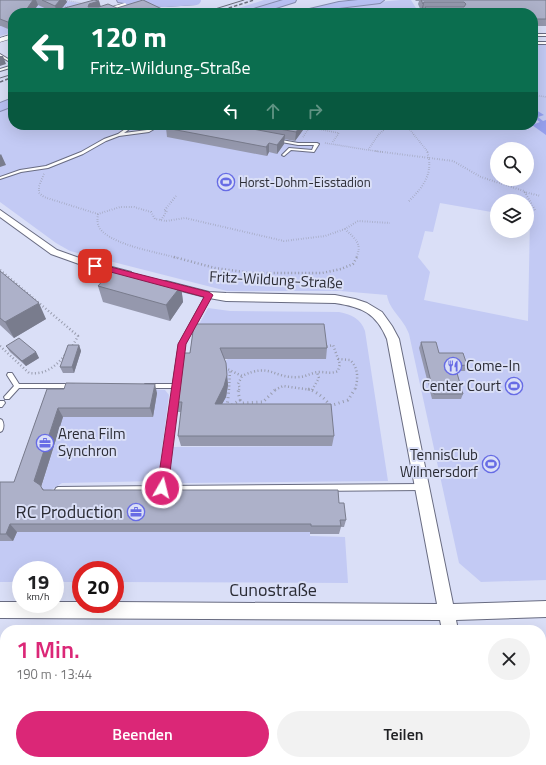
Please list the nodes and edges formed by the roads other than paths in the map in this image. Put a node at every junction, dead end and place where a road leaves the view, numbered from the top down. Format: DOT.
graph roads {
  1 [pos="126,0"];
  2 [pos="142,0"];
  3 [pos="196,0"];
  4 [pos="292,0"];
  5 [pos="320,0"];
  6 [pos="380,0"];
  7 [pos="112,8"];
  8 [pos="266,8"];
  9 [pos="300,8"];
  10 [pos="126,130"];
  11 [pos="150,130"];
  12 [pos="118,135"];
  13 [pos="268,139"];
  14 [pos="284,155"];
  15 [pos="0,178"];
  16 [pos="0,213"];
  17 [pos="135,276"];
  18 [pos="158,282"];
  19 [pos="209,295"];
  20 [pos="10,375"];
  21 [pos="17,386"];
  22 [pos="80,386"];
  23 [pos="140,386"];
  24 [pos="176,386"];
  25 [pos="7,397"];
  26 [pos="0,422"];
  27 [pos="0,429"];
  28 [pos="162,488"];
  29 [pos="422,488"];
  30 [pos="58,490"];
  31 [pos="546,609"];
  32 [pos="0,610"];
  33 [pos="447,610"];
  34 [pos="449,625"];
  1 -- 3 [label="highway, bridge"];
  2 -- 7 [label="street"];
  4 -- 8 [label="highway"];
  5 -- 9 [label="highway"];
  6 -- 9 [label="highway"];
  10 -- 12 [label="lane"];
  11 -- 12 [label="lane"];
  12 -- 15 [label="lane"];
  13 -- 14 [label="lane"];
  16 -- 17 [label="street"];
  18 -- 19 [label="street, Fritz-Wildung-Straße"];
  19 -- 24 [label="lane"];
  19 -- 29 [label="street, Fritz-Wildung-Straße"];
  20 -- 21 [label="lane"];
  21 -- 22 [label="lane"];
  21 -- 25 [label="lane"];
  23 -- 24 [label="lane"];
  24 -- 28 [label="lane"];
  26 -- 27 [label="lane"];
  28 -- 29 [label="lane"];
  28 -- 30 [label="lane"];
  29 -- 33 [label="street, Fritz-Wildung-Straße"];
  31 -- 33 [label="street, Cunostraße"];
  32 -- 33 [label="street, Cunostraße"];
  33 -- 34 [label="street, Fritz-Wildung-Straße"];
}
